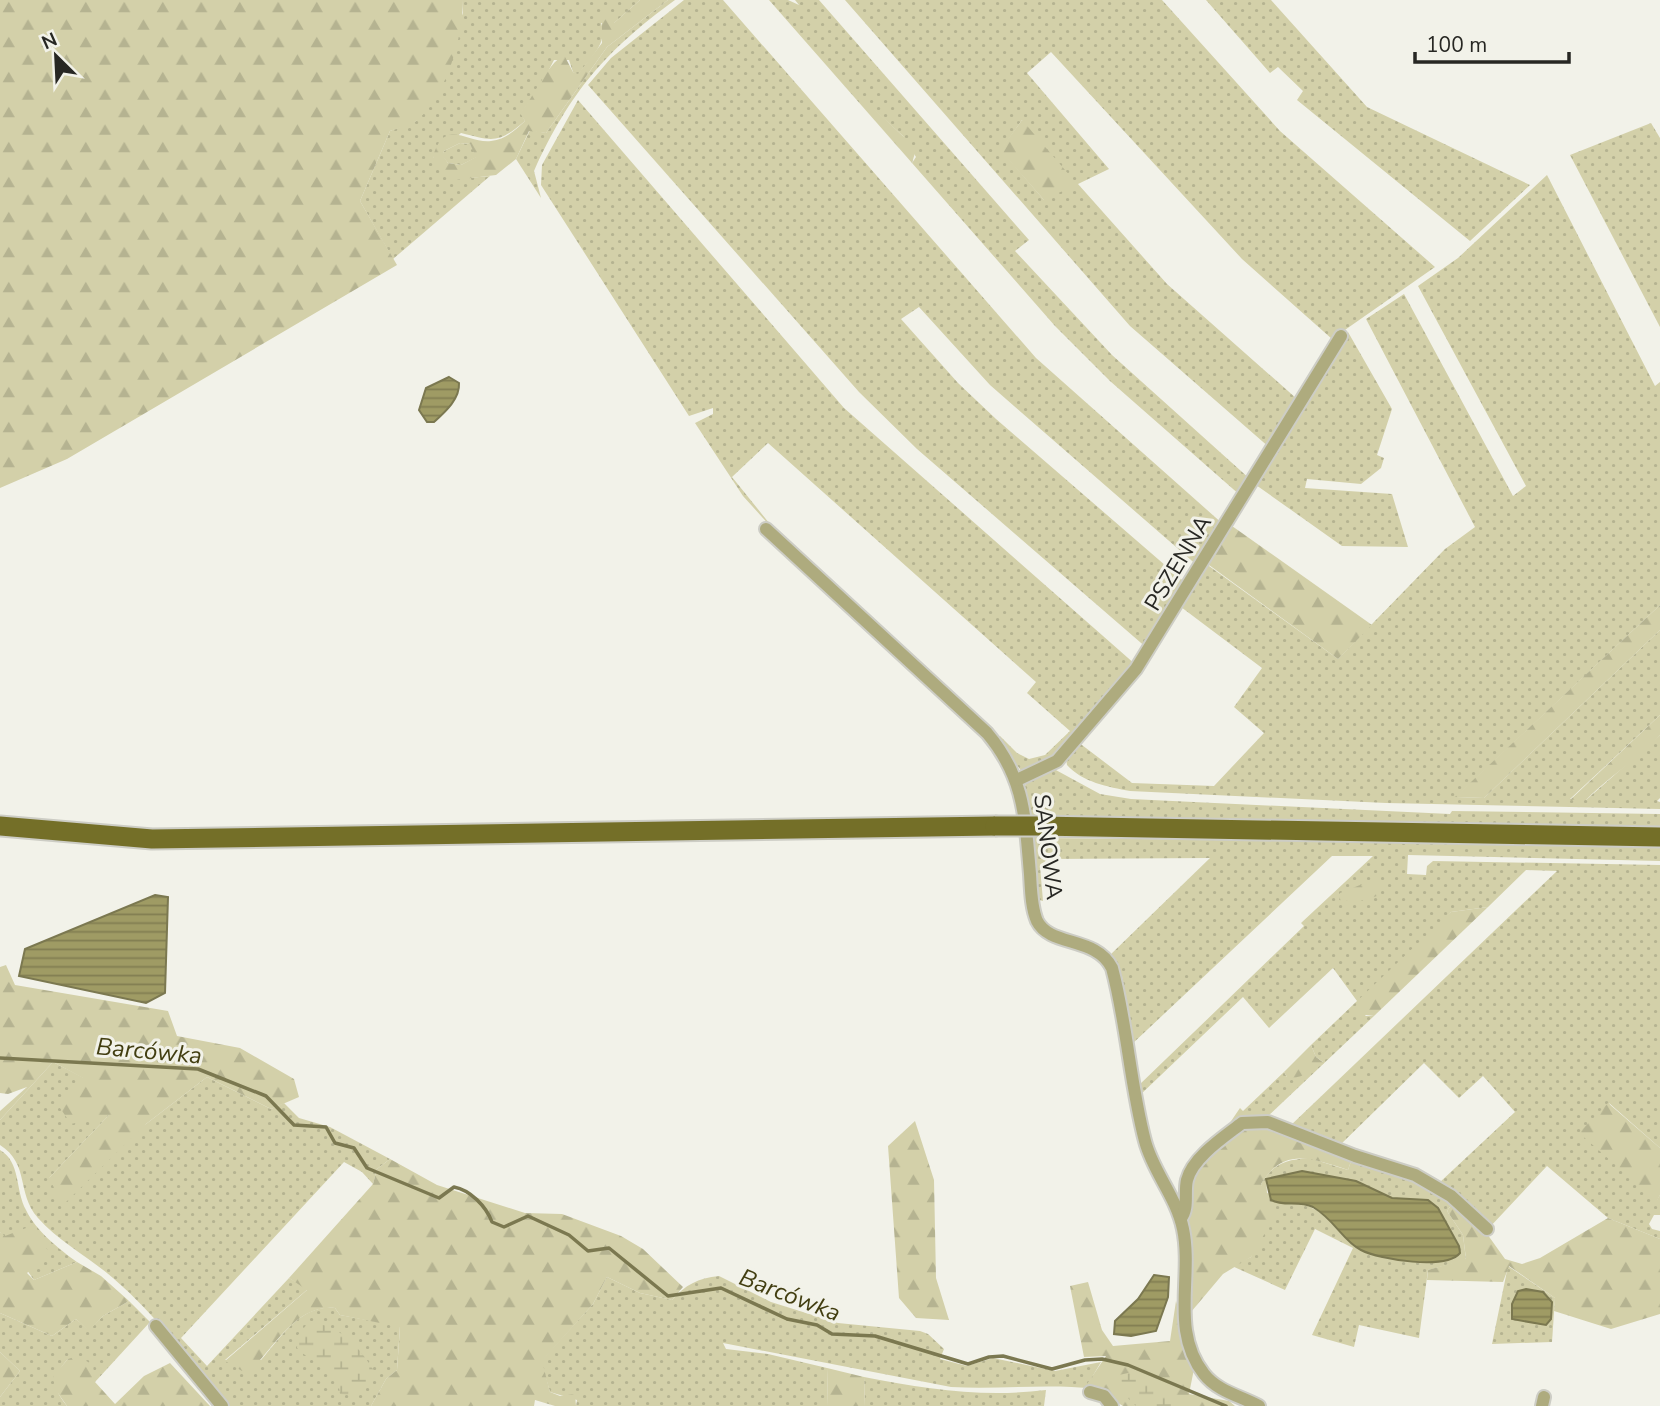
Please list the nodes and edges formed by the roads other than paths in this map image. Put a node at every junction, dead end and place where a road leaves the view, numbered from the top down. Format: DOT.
graph roads {
  1 [pos="1341,336"];
  2 [pos="766,529"];
  3 [pos="1017,780"];
  4 [pos="0,826"];
  5 [pos="1660,837"];
  6 [pos="1181,1219"];
  7 [pos="1487,1230"];
  8 [pos="156,1326"];
  9 [pos="1090,1392"];
  10 [pos="222,1406"];
  11 [pos="1112,1406"];
  12 [pos="1259,1406"];
  1 -- 3 [label="street, PSZENNA"];
  2 -- 3 [label="street, SANOWA"];
  3 -- 6 [label="street, SANOWA"];
  4 -- 5 [label="main road, bridge"];
  6 -- 7 [label="street, SANOWA"];
  6 -- 12 [label="street, SANOWA"];
  8 -- 10 [label="street"];
  9 -- 11 [label="street"];
}
